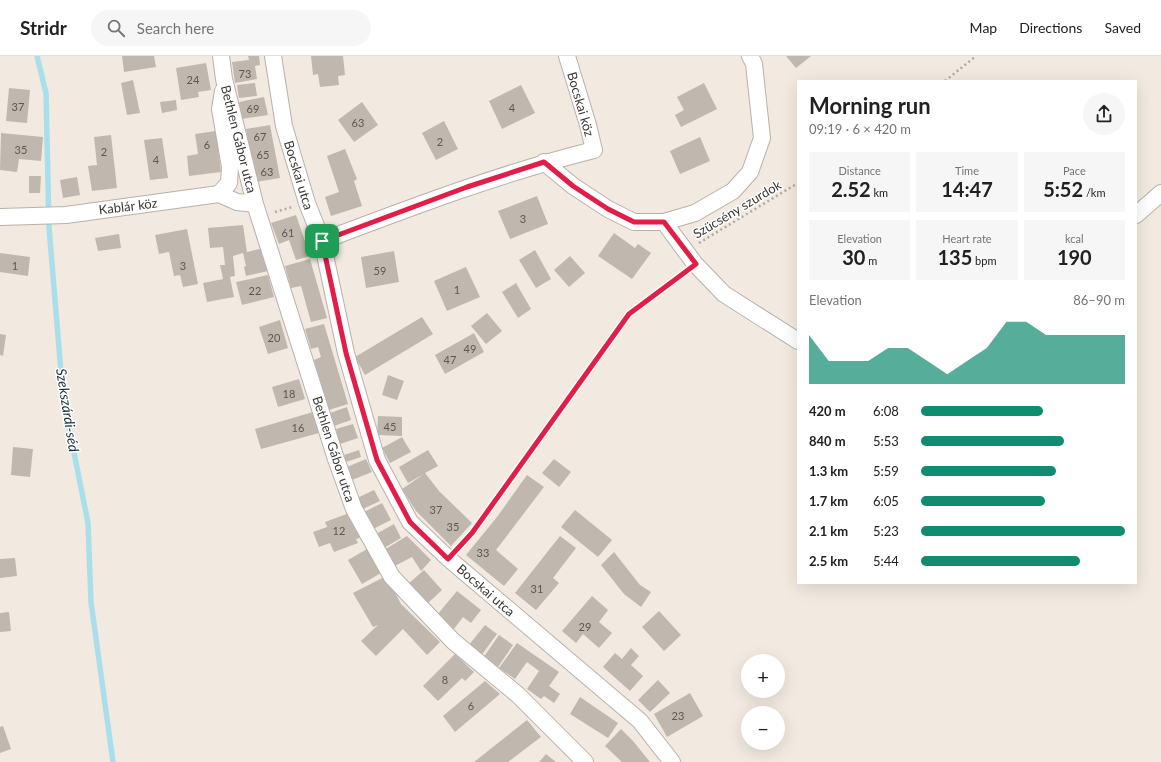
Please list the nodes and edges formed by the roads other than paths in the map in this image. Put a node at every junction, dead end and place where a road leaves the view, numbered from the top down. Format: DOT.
graph roads {
  1 [pos="221,56"];
  2 [pos="273,56"];
  3 [pos="567,56"];
  4 [pos="750,56"];
  5 [pos="224,79"];
  6 [pos="544,162"];
  7 [pos="1161,193"];
  8 [pos="219,194"];
  9 [pos="257,210"];
  10 [pos="1137,214"];
  11 [pos="0,217"];
  12 [pos="664,222"];
  13 [pos="322,241"];
  14 [pos="797,340"];
  15 [pos="585,762"];
  16 [pos="672,762"];
  1 -- 5 [label="street, Bethlen Gábor utca"];
  2 -- 13 [label="street, Bocskai utca"];
  3 -- 6 [label="street, Bocskai köz"];
  4 -- 12 [label="street"];
  5 -- 8 [label="street"];
  5 -- 9 [label="street, Bethlen Gábor utca"];
  6 -- 12 [label="street"];
  6 -- 13 [label="street, Bocskai köz"];
  7 -- 10 [label="street"];
  8 -- 9 [label="street"];
  8 -- 11 [label="street, Kablár köz"];
  9 -- 15 [label="street, Bethlen Gábor utca"];
  12 -- 14 [label="street"];
  13 -- 16 [label="street, Bocskai utca"];
}
